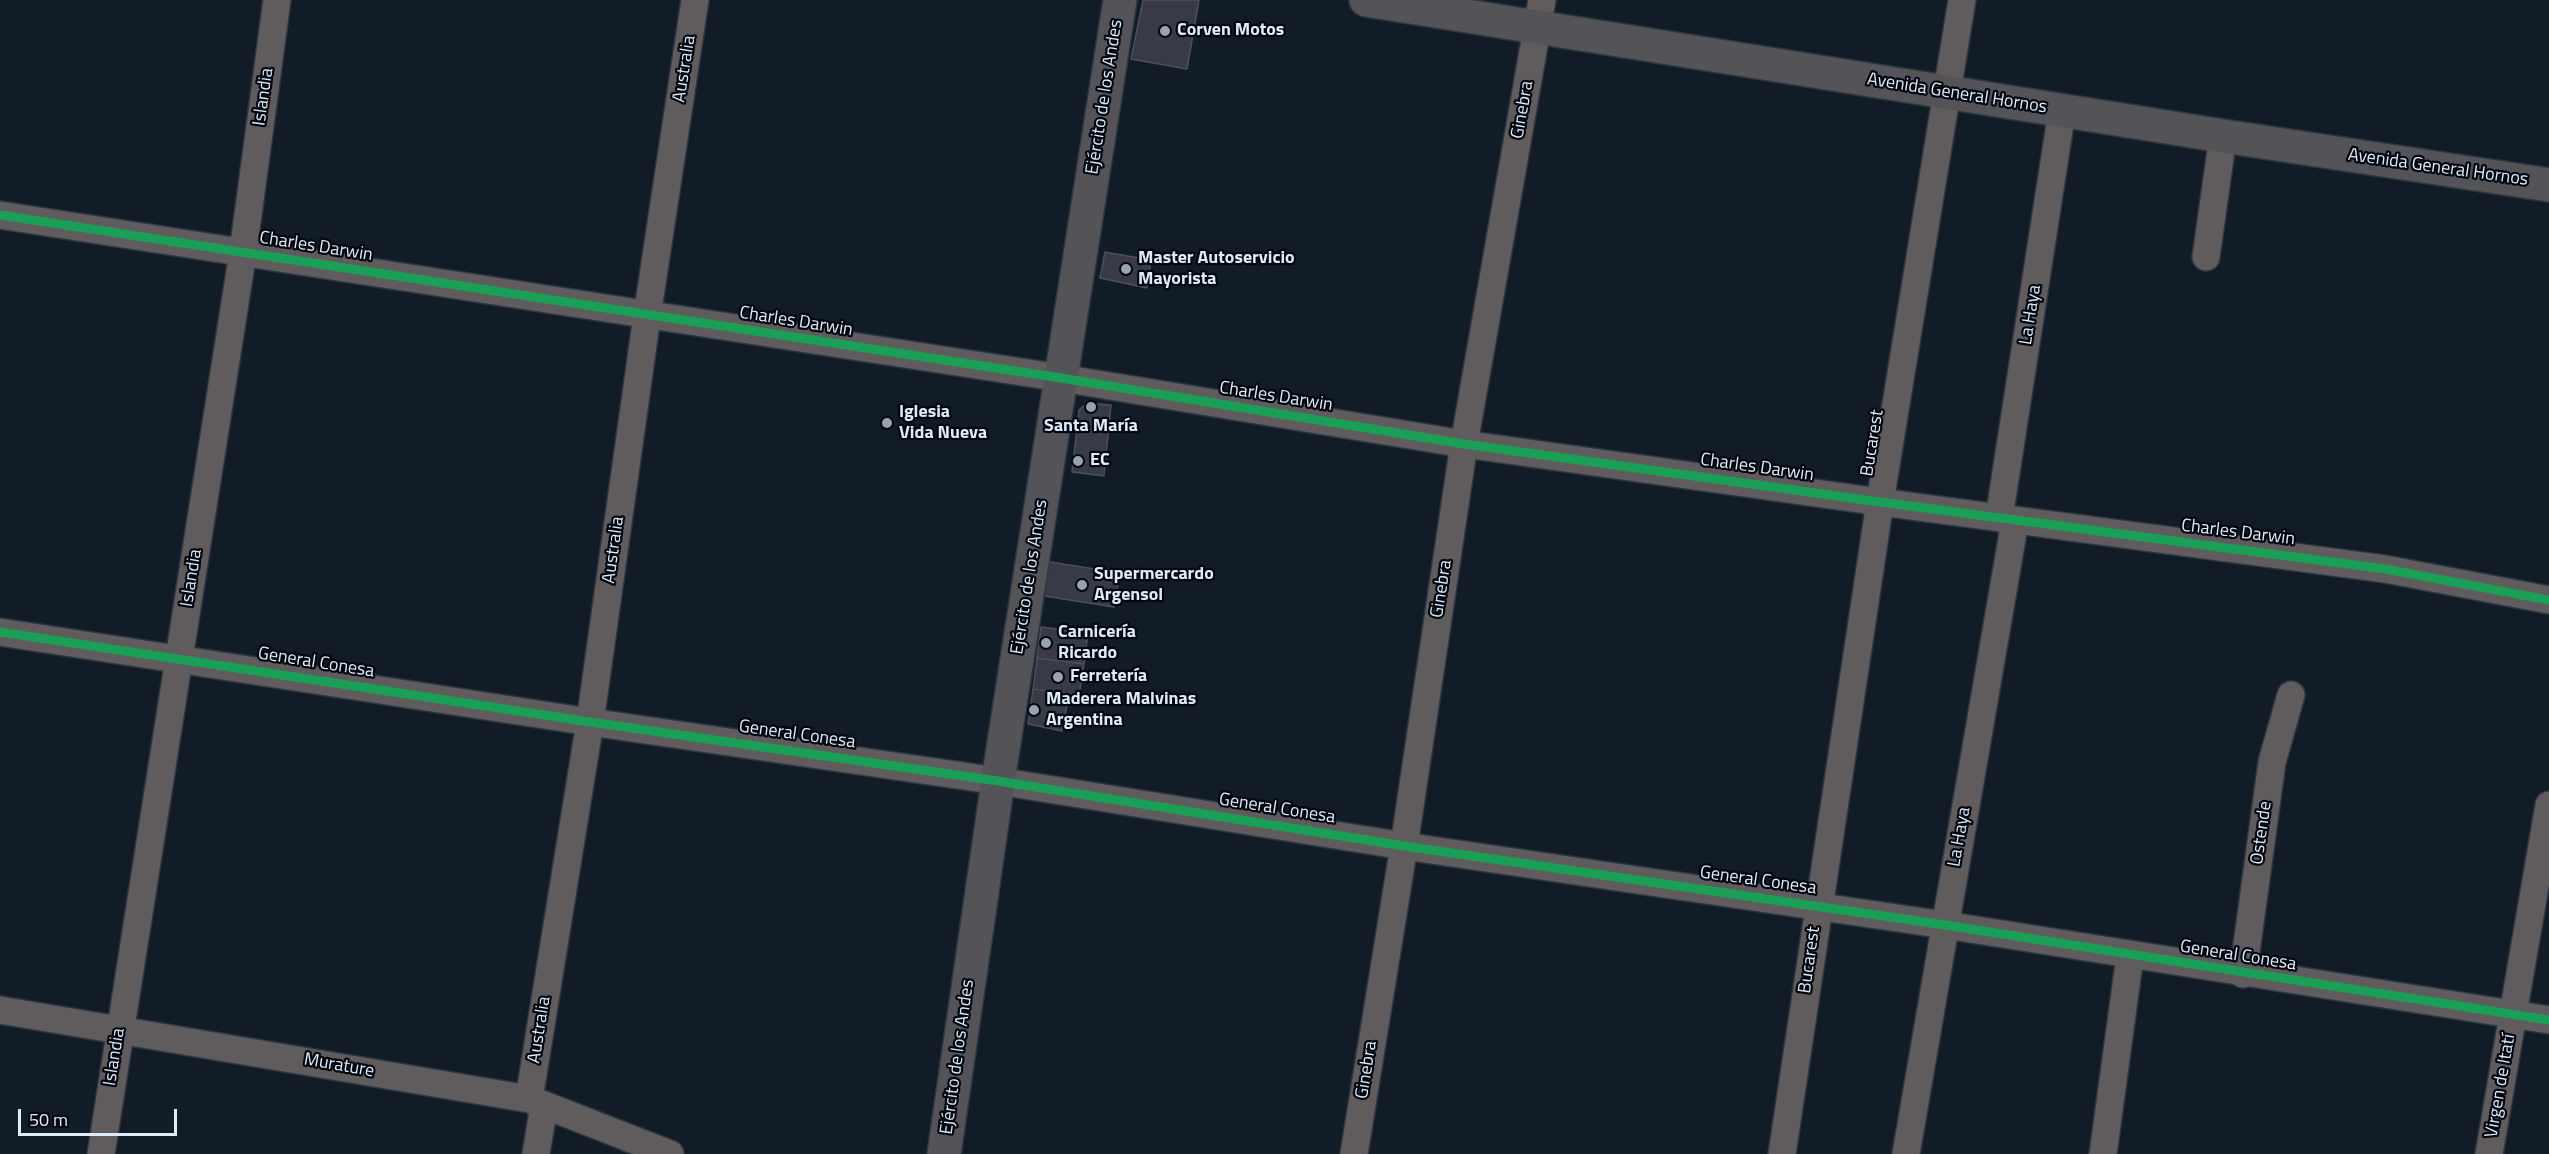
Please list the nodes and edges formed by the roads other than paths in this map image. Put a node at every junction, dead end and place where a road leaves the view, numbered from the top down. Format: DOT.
graph roads {
  1 [pos="277,0"];
  2 [pos="695,0"];
  3 [pos="1120,0"];
  4 [pos="1366,0"];
  5 [pos="1962,0"];
  6 [pos="1540,13"];
  7 [pos="1948,92"];
  8 [pos="2062,111"];
  9 [pos="2223,136"];
  10 [pos="2549,185"];
  11 [pos="0,215"];
  12 [pos="243,252"];
  13 [pos="2206,257"];
  14 [pos="647,316"];
  15 [pos="1061,378"];
  16 [pos="1464,444"];
  17 [pos="1880,502"];
  18 [pos="2007,519"];
  19 [pos="2549,600"];
  20 [pos="0,632"];
  21 [pos="180,659"];
  22 [pos="2291,695"];
  23 [pos="590,722"];
  24 [pos="998,781"];
  25 [pos="2549,805"];
  26 [pos="1404,846"];
  27 [pos="1817,907"];
  28 [pos="1945,925"];
  29 [pos="2130,956"];
  30 [pos="2243,974"];
  31 [pos="0,1010"];
  32 [pos="2513,1015"];
  33 [pos="2549,1020"];
  34 [pos="120,1029"];
  35 [pos="536,1102"];
  36 [pos="101,1154"];
  37 [pos="536,1154"];
  38 [pos="670,1154"];
  39 [pos="944,1154"];
  40 [pos="1354,1154"];
  41 [pos="1782,1154"];
  42 [pos="1906,1154"];
  43 [pos="2103,1154"];
  44 [pos="2489,1154"];
  1 -- 12 [label="street, Islandia"];
  2 -- 14 [label="street, Australia"];
  3 -- 15 [label="main road, Ejército de los Andes"];
  4 -- 6 [label="main road, Avenida General Hornos"];
  5 -- 7 [label="street, Bucarest"];
  6 -- 7 [label="main road, Avenida General Hornos"];
  6 -- 16 [label="street, Ginebra"];
  7 -- 8 [label="main road, Avenida General Hornos"];
  7 -- 17 [label="street, Bucarest"];
  8 -- 9 [label="main road, Avenida General Hornos"];
  8 -- 18 [label="street, La Haya"];
  9 -- 10 [label="main road, Avenida General Hornos"];
  9 -- 13 [label="street"];
  11 -- 12 [label="street, Charles Darwin"];
  12 -- 14 [label="street, Charles Darwin"];
  12 -- 21 [label="street, Islandia"];
  14 -- 15 [label="street, Charles Darwin"];
  14 -- 23 [label="street, Australia"];
  15 -- 16 [label="street, Charles Darwin"];
  15 -- 24 [label="main road, Ejército de los Andes"];
  16 -- 17 [label="street, Charles Darwin"];
  16 -- 26 [label="street, Ginebra"];
  17 -- 18 [label="street, Charles Darwin"];
  17 -- 27 [label="street, Bucarest"];
  18 -- 19 [label="street, Charles Darwin"];
  18 -- 28 [label="street, La Haya"];
  20 -- 21 [label="street, General Conesa"];
  21 -- 23 [label="street, General Conesa"];
  21 -- 34 [label="street, Islandia"];
  22 -- 30 [label="street, Ostende"];
  23 -- 24 [label="street, General Conesa"];
  23 -- 35 [label="street, Australia"];
  24 -- 26 [label="street, General Conesa"];
  24 -- 39 [label="main road, Ejército de los Andes"];
  25 -- 32 [label="street, Virgen de Itatí"];
  26 -- 27 [label="street, General Conesa"];
  26 -- 40 [label="street, Ginebra"];
  27 -- 28 [label="street, General Conesa"];
  27 -- 41 [label="street, Bucarest"];
  28 -- 29 [label="street, General Conesa"];
  28 -- 42 [label="street, La Haya"];
  29 -- 30 [label="street, General Conesa"];
  29 -- 43 [label="street"];
  30 -- 32 [label="street, General Conesa"];
  31 -- 34 [label="street, Murature"];
  32 -- 33 [label="street, General Conesa"];
  32 -- 44 [label="street, Virgen de Itatí"];
  34 -- 35 [label="street, Murature"];
  34 -- 36 [label="street, Islandia"];
  35 -- 37 [label="street, Australia"];
  35 -- 38 [label="street, Murature"];
}
